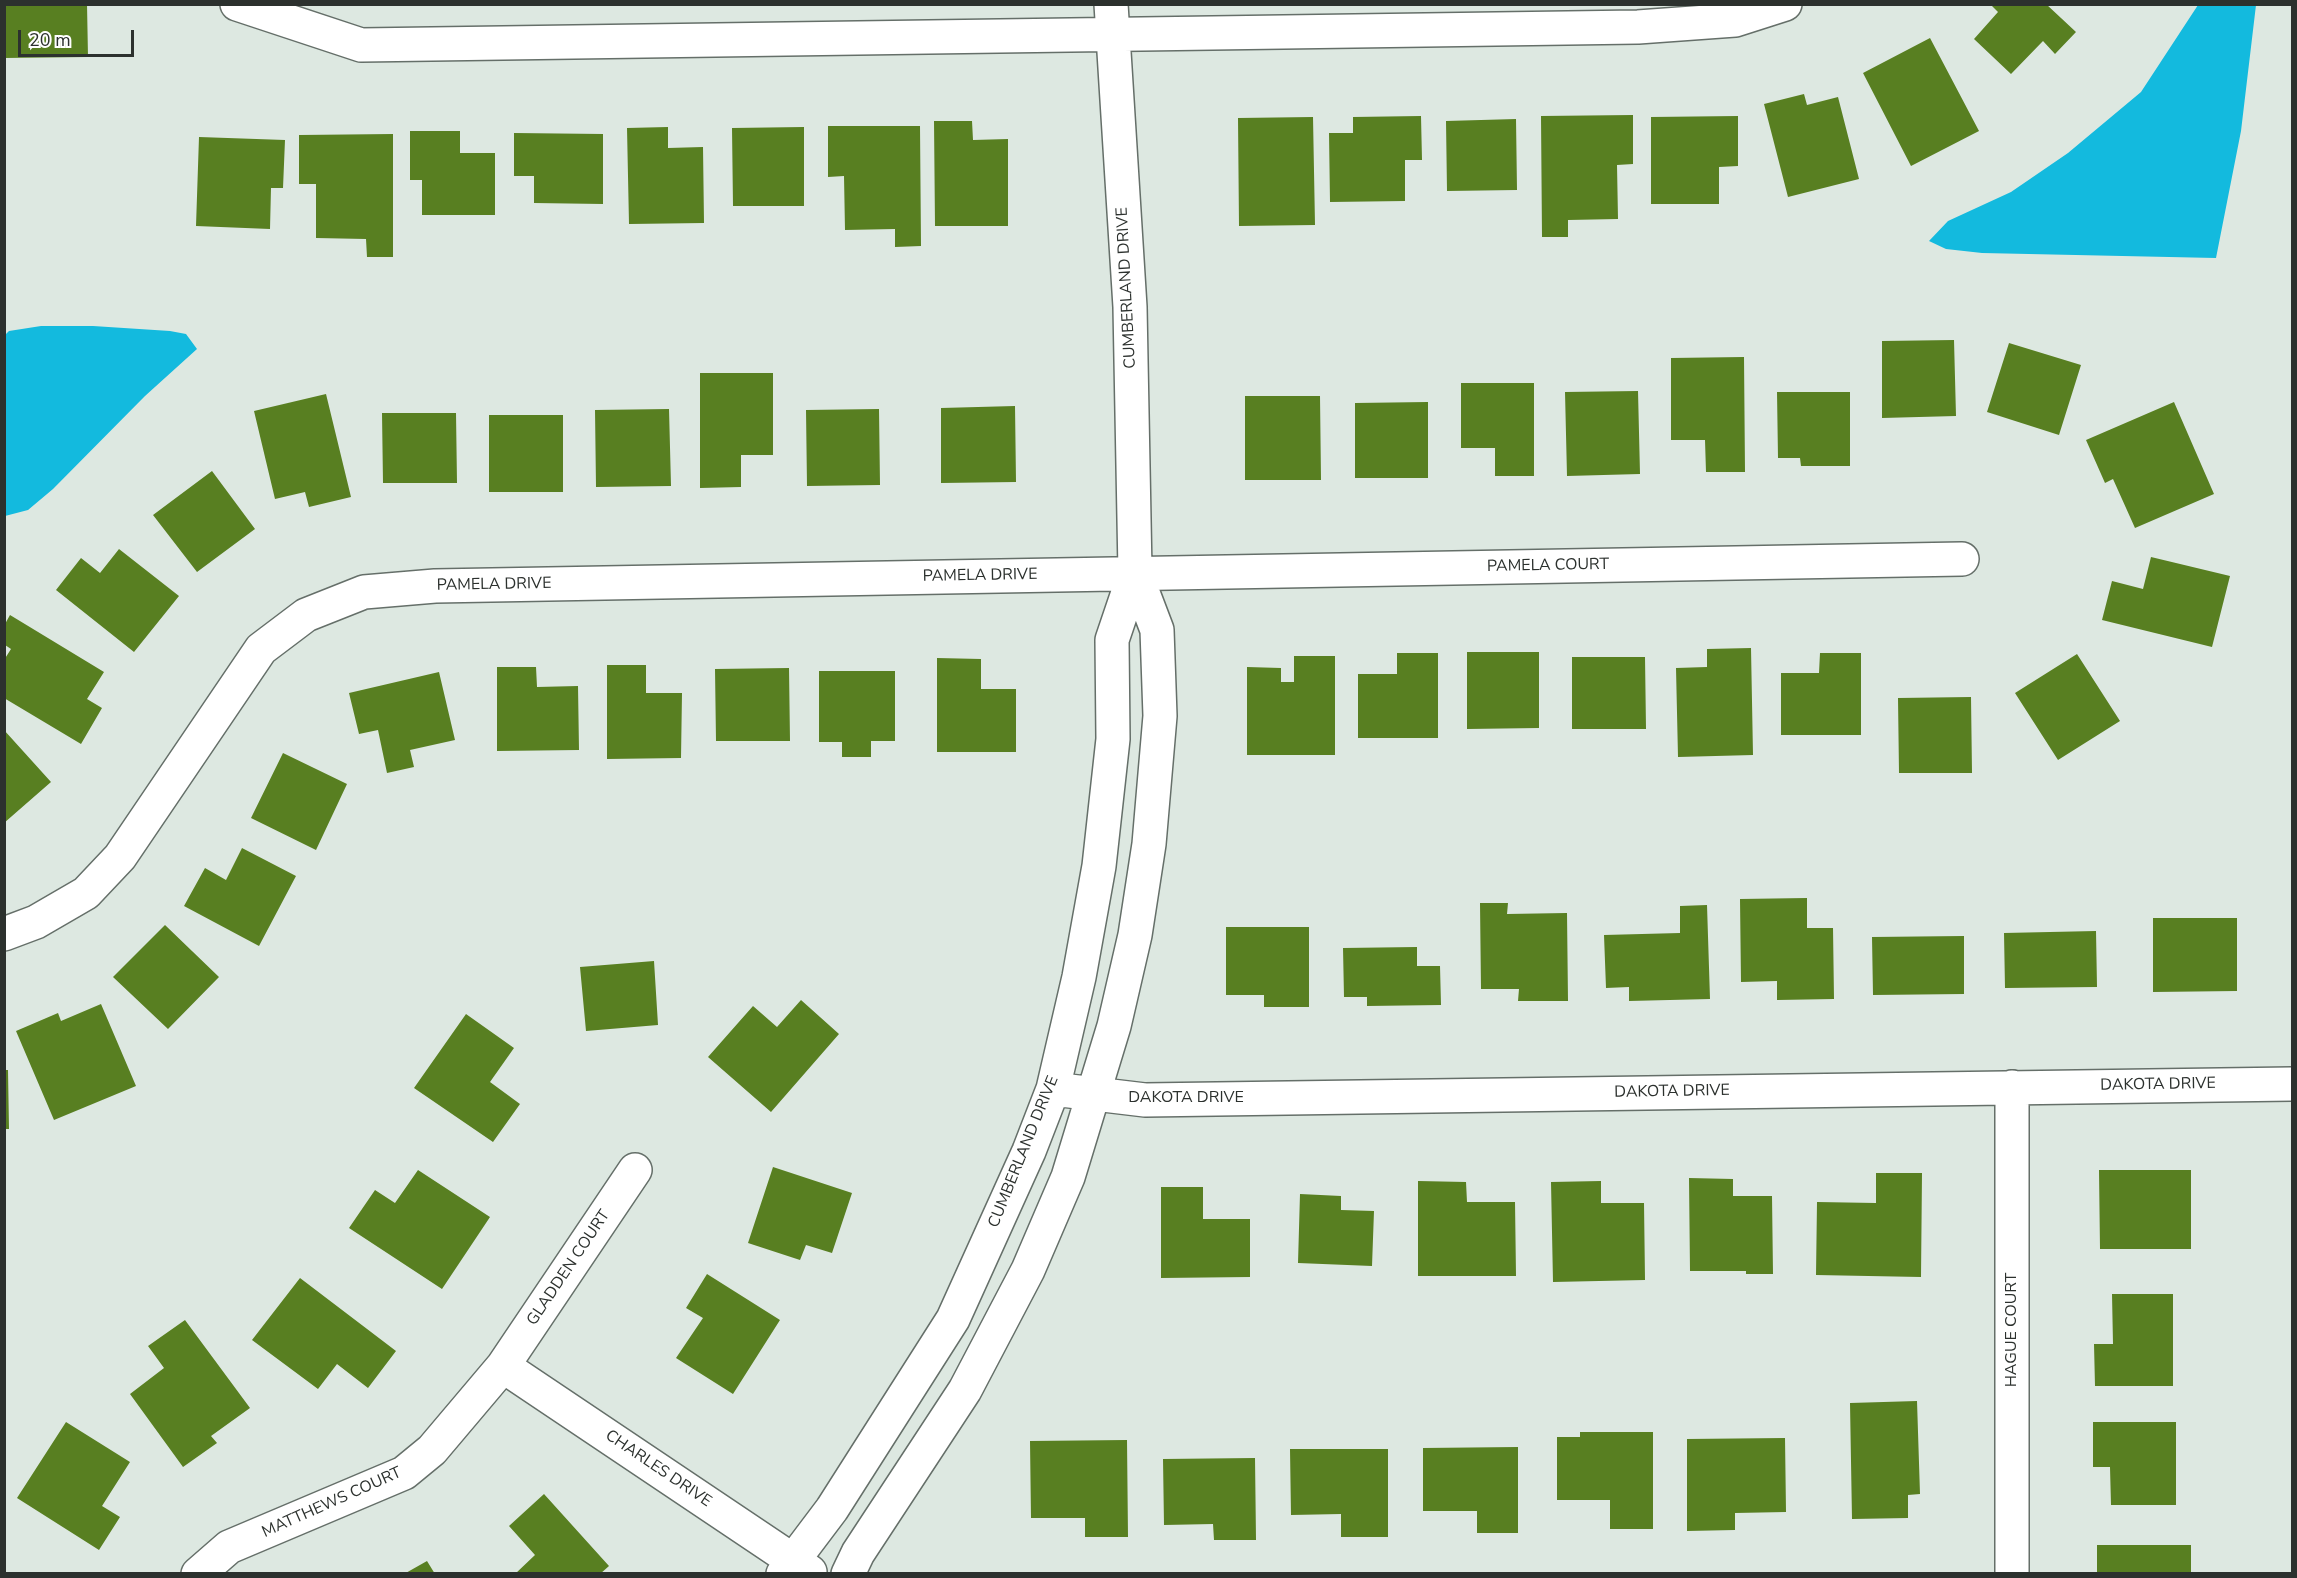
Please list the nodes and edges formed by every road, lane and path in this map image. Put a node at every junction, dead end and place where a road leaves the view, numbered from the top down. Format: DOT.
graph roads {
  1 [pos="237,4"];
  2 [pos="1785,4"];
  3 [pos="1112,20"];
  4 [pos="1962,559"];
  5 [pos="1135,572"];
  6 [pos="4,934"];
  7 [pos="2292,1084"];
  8 [pos="2012,1087"];
  9 [pos="1053,1089"];
  10 [pos="1093,1096"];
  11 [pos="635,1170"];
  12 [pos="503,1366"];
  13 [pos="796,1569"];
  14 [pos="198,1574"];
  15 [pos="848,1574"];
  16 [pos="2012,1574"];
  1 -- 3 [label="street"];
  2 -- 3 [label="street"];
  3 -- 5 [label="street, CUMBERLAND DRIVE"];
  4 -- 5 [label="street, PAMELA COURT"];
  5 -- 6 [label="street, PAMELA DRIVE"];
  5 -- 9 [label="street, CUMBERLAND DRIVE"];
  5 -- 10 [label="street, CUMBERLAND DRIVE"];
  7 -- 8 [label="street, DAKOTA DRIVE"];
  8 -- 10 [label="street, DAKOTA DRIVE"];
  8 -- 16 [label="street, HAGUE COURT"];
  9 -- 10 [label="street, DAKOTA DRIVE"];
  9 -- 13 [label="street, CUMBERLAND DRIVE"];
  10 -- 15 [label="street, CUMBERLAND DRIVE"];
  11 -- 12 [label="street, GLADDEN COURT"];
  12 -- 13 [label="street, CHARLES DRIVE"];
  12 -- 14 [label="street, MATTHEWS COURT"];
}
